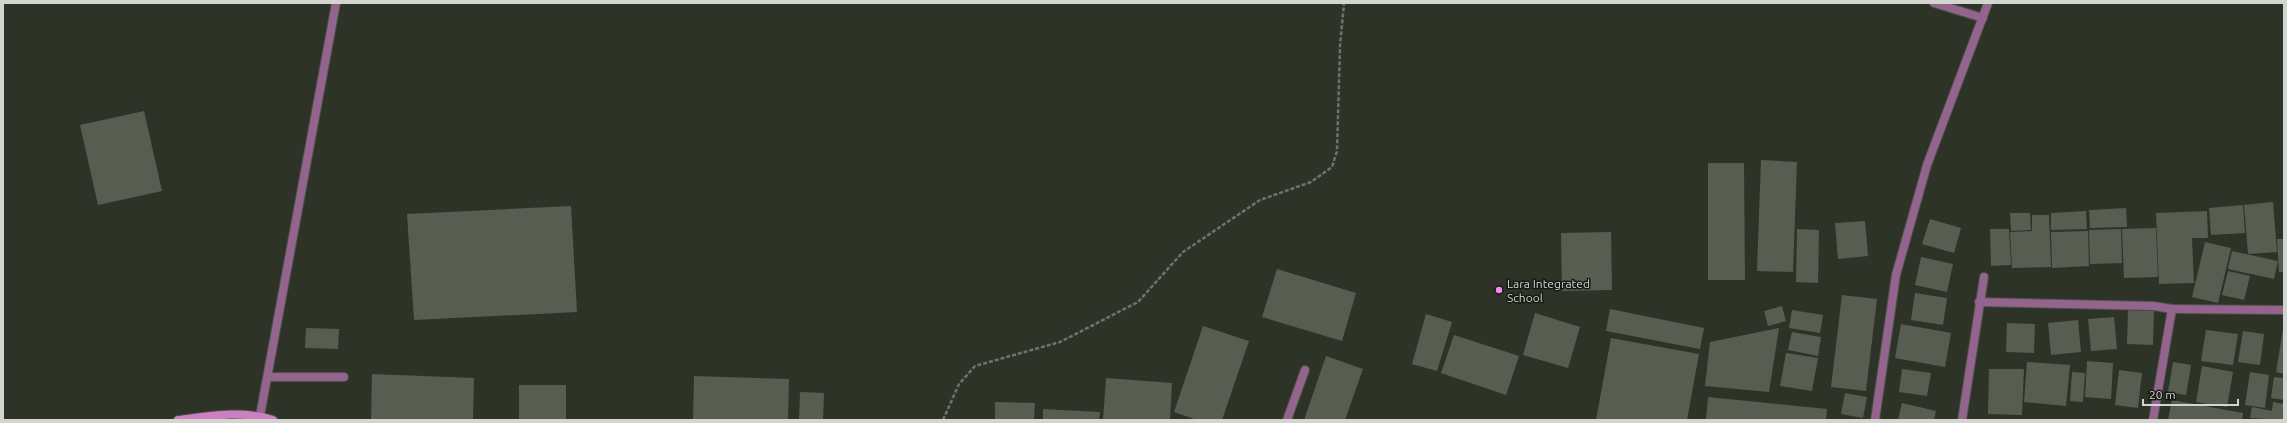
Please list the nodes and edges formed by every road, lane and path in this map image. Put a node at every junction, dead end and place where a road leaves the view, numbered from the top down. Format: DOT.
graph roads {
  1 [pos="336,3"];
  2 [pos="1344,3"];
  3 [pos="1934,3"];
  4 [pos="1988,3"];
  5 [pos="1983,18"];
  6 [pos="1984,277"];
  7 [pos="1979,302"];
  8 [pos="2172,309"];
  9 [pos="2284,310"];
  10 [pos="1305,370"];
  11 [pos="268,377"];
  12 [pos="344,377"];
  13 [pos="260,416"];
  14 [pos="178,420"];
  15 [pos="274,420"];
  16 [pos="943,420"];
  17 [pos="1287,420"];
  18 [pos="1875,420"];
  19 [pos="1962,420"];
  20 [pos="2153,420"];
  1 -- 11 [label="street"];
  2 -- 16 [label="path"];
  3 -- 5 [label="street"];
  4 -- 5 [label="street"];
  5 -- 18 [label="street"];
  6 -- 7 [label="street"];
  7 -- 8 [label="street"];
  7 -- 19 [label="street"];
  8 -- 9 [label="street"];
  8 -- 20 [label="street"];
  10 -- 17 [label="street"];
  11 -- 12 [label="street"];
  11 -- 13 [label="street"];
  13 -- 14 [label="street"];
  13 -- 15 [label="street"];
}
